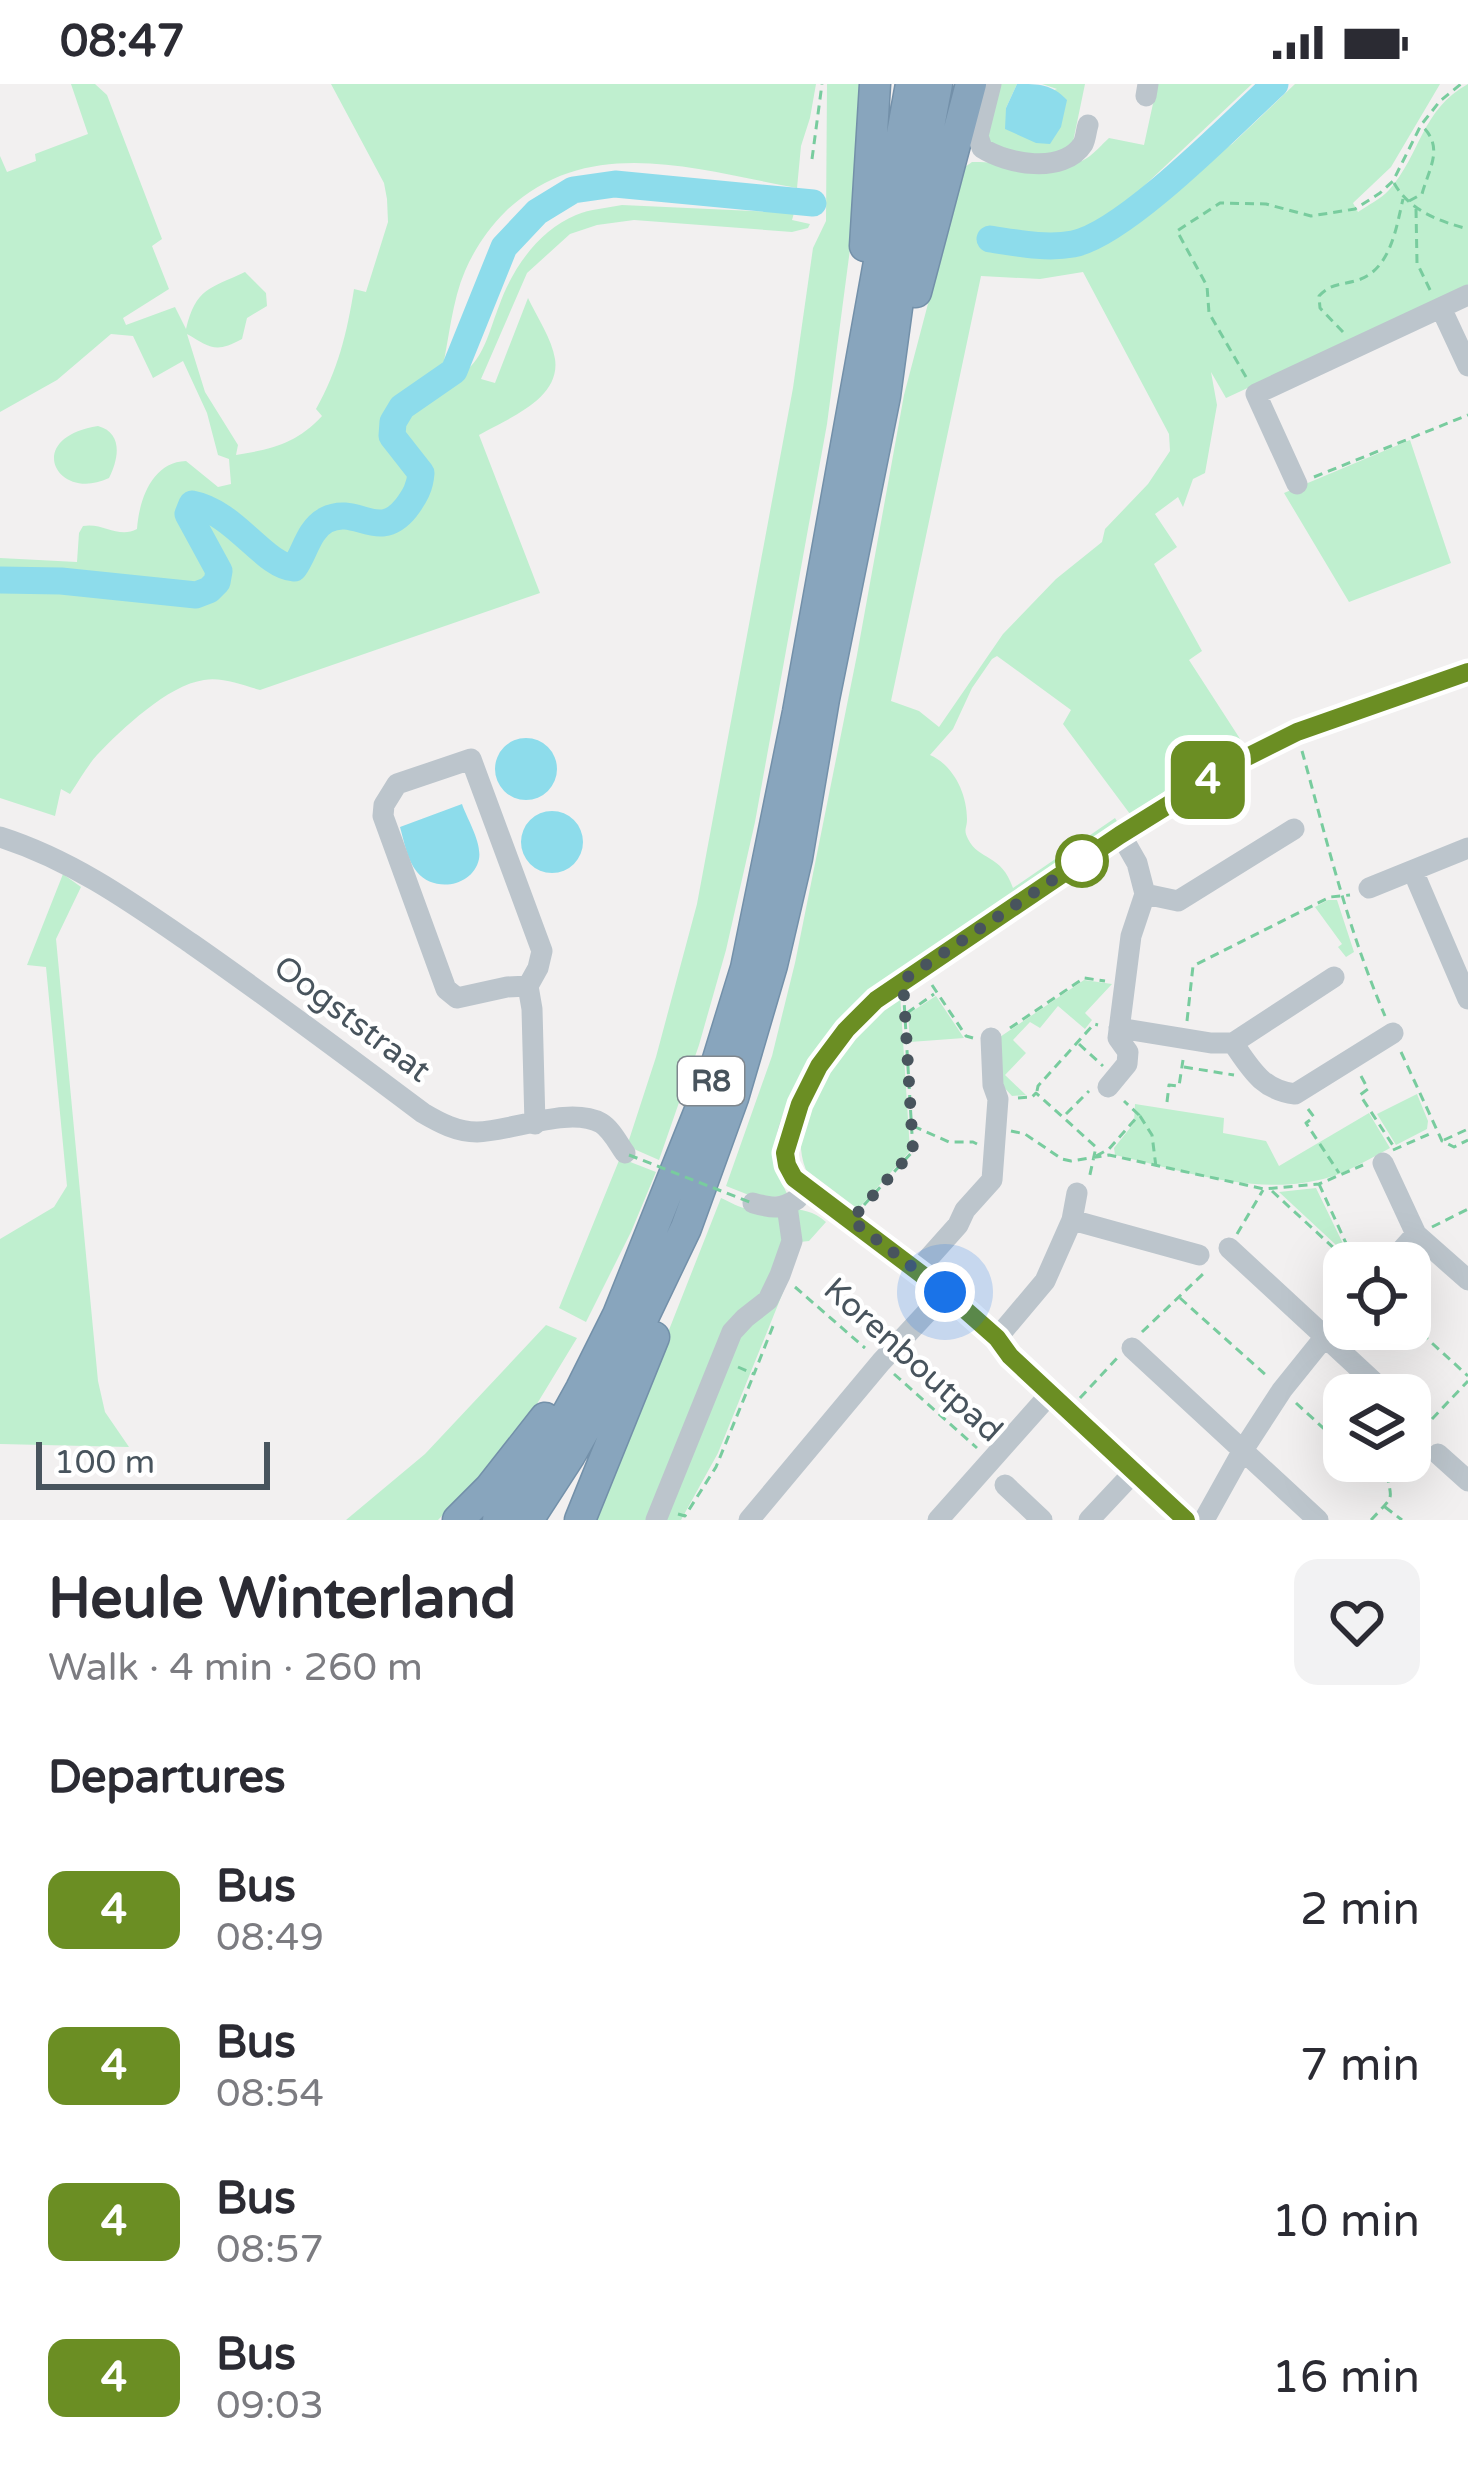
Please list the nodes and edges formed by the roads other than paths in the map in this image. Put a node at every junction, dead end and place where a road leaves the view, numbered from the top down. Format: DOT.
graph roads {
  1 [pos="874,84"];
  2 [pos="911,84"];
  3 [pos="937,84"];
  4 [pos="971,84"];
  5 [pos="991,84"];
  6 [pos="1088,125"];
  7 [pos="982,148"];
  8 [pos="949,169"];
  9 [pos="1468,296"];
  10 [pos="1441,308"];
  11 [pos="1468,366"];
  12 [pos="870,391"];
  13 [pos="1297,484"];
  14 [pos="1468,671"];
  15 [pos="1294,829"];
  16 [pos="1120,835"];
  17 [pos="0,837"];
  18 [pos="1468,848"];
  19 [pos="1413,871"];
  20 [pos="1369,888"];
  21 [pos="1145,894"];
  22 [pos="1334,977"];
  23 [pos="528,986"];
  24 [pos="1468,999"];
  25 [pos="1118,1033"];
  26 [pos="1393,1033"];
  27 [pos="991,1038"];
  28 [pos="1233,1043"];
  29 [pos="1113,1082"];
  30 [pos="535,1124"];
  31 [pos="627,1154"];
  32 [pos="1380,1159"];
  33 [pos="808,1191"];
  34 [pos="1077,1193"];
  35 [pos="753,1203"];
  36 [pos="787,1206"];
  37 [pos="1072,1220"];
  38 [pos="686,1228"];
  39 [pos="1416,1234"];
  40 [pos="1409,1242"];
  41 [pos="1229,1248"];
  42 [pos="1199,1255"];
  43 [pos="917,1271"];
  44 [pos="1468,1280"];
  45 [pos="945,1292"];
  46 [pos="618,1316"];
  47 [pos="1323,1334"];
  48 [pos="1323,1336"];
  49 [pos="997,1338"];
  50 [pos="1132,1344"];
  51 [pos="1340,1350"];
  52 [pos="1366,1374"];
  53 [pos="1050,1394"];
  54 [pos="1243,1450"];
  55 [pos="1438,1454"];
  56 [pos="1134,1472"];
  57 [pos="1468,1481"];
  58 [pos="1004,1485"];
  59 [pos="658,1514"];
  60 [pos="458,1520"];
  61 [pos="498,1520"];
  62 [pos="528,1520"];
  63 [pos="580,1520"];
  64 [pos="749,1520"];
  65 [pos="938,1520"];
  66 [pos="1042,1520"];
  67 [pos="1088,1520"];
  68 [pos="1186,1520"];
  69 [pos="1204,1520"];
  70 [pos="1318,1520"];
  1 -- 12 [label="highway, R8"];
  2 -- 12 [label="highway, R8"];
  3 -- 12 [label="highway, R8"];
  4 -- 8 [label="highway, R8"];
  5 -- 7 [label="street"];
  6 -- 7 [label="street"];
  7 -- 8 [label="street"];
  8 -- 12 [label="highway, R8"];
  9 -- 10 [label="street"];
  10 -- 11 [label="street"];
  10 -- 13 [label="street"];
  12 -- 38 [label="highway, R8"];
  12 -- 46 [label="highway, R8"];
  14 -- 16 [label="street"];
  15 -- 21 [label="street"];
  16 -- 21 [label="street"];
  16 -- 33 [label="street"];
  17 -- 30 [label="street, Oogststraat"];
  18 -- 19 [label="street"];
  19 -- 20 [label="street"];
  19 -- 24 [label="street"];
  21 -- 25 [label="street"];
  22 -- 28 [label="street"];
  23 -- 23 [label="street"];
  23 -- 30 [label="street"];
  25 -- 28 [label="street"];
  25 -- 29 [label="street"];
  26 -- 28 [label="street"];
  27 -- 43 [label="street"];
  30 -- 31 [label="street, Oogststraat"];
  32 -- 39 [label="street"];
  33 -- 36 [label="street"];
  33 -- 43 [label="street"];
  34 -- 37 [label="street"];
  35 -- 36 [label="street"];
  36 -- 59 [label="street"];
  37 -- 42 [label="street"];
  37 -- 49 [label="street"];
  38 -- 62 [label="highway, R8"];
  38 -- 63 [label="highway"];
  39 -- 40 [label="street"];
  39 -- 44 [label="street"];
  41 -- 47 [label="street"];
  43 -- 45 [label="street"];
  45 -- 49 [label="street"];
  45 -- 64 [label="street"];
  46 -- 60 [label="highway"];
  46 -- 61 [label="highway, R8"];
  48 -- 54 [label="street"];
  49 -- 53 [label="street"];
  50 -- 54 [label="street"];
  51 -- 52 [label="street"];
  53 -- 56 [label="street"];
  53 -- 65 [label="street"];
  54 -- 69 [label="street"];
  54 -- 70 [label="street"];
  55 -- 57 [label="street"];
  56 -- 67 [label="street"];
  56 -- 68 [label="street"];
  58 -- 66 [label="street"];
}
